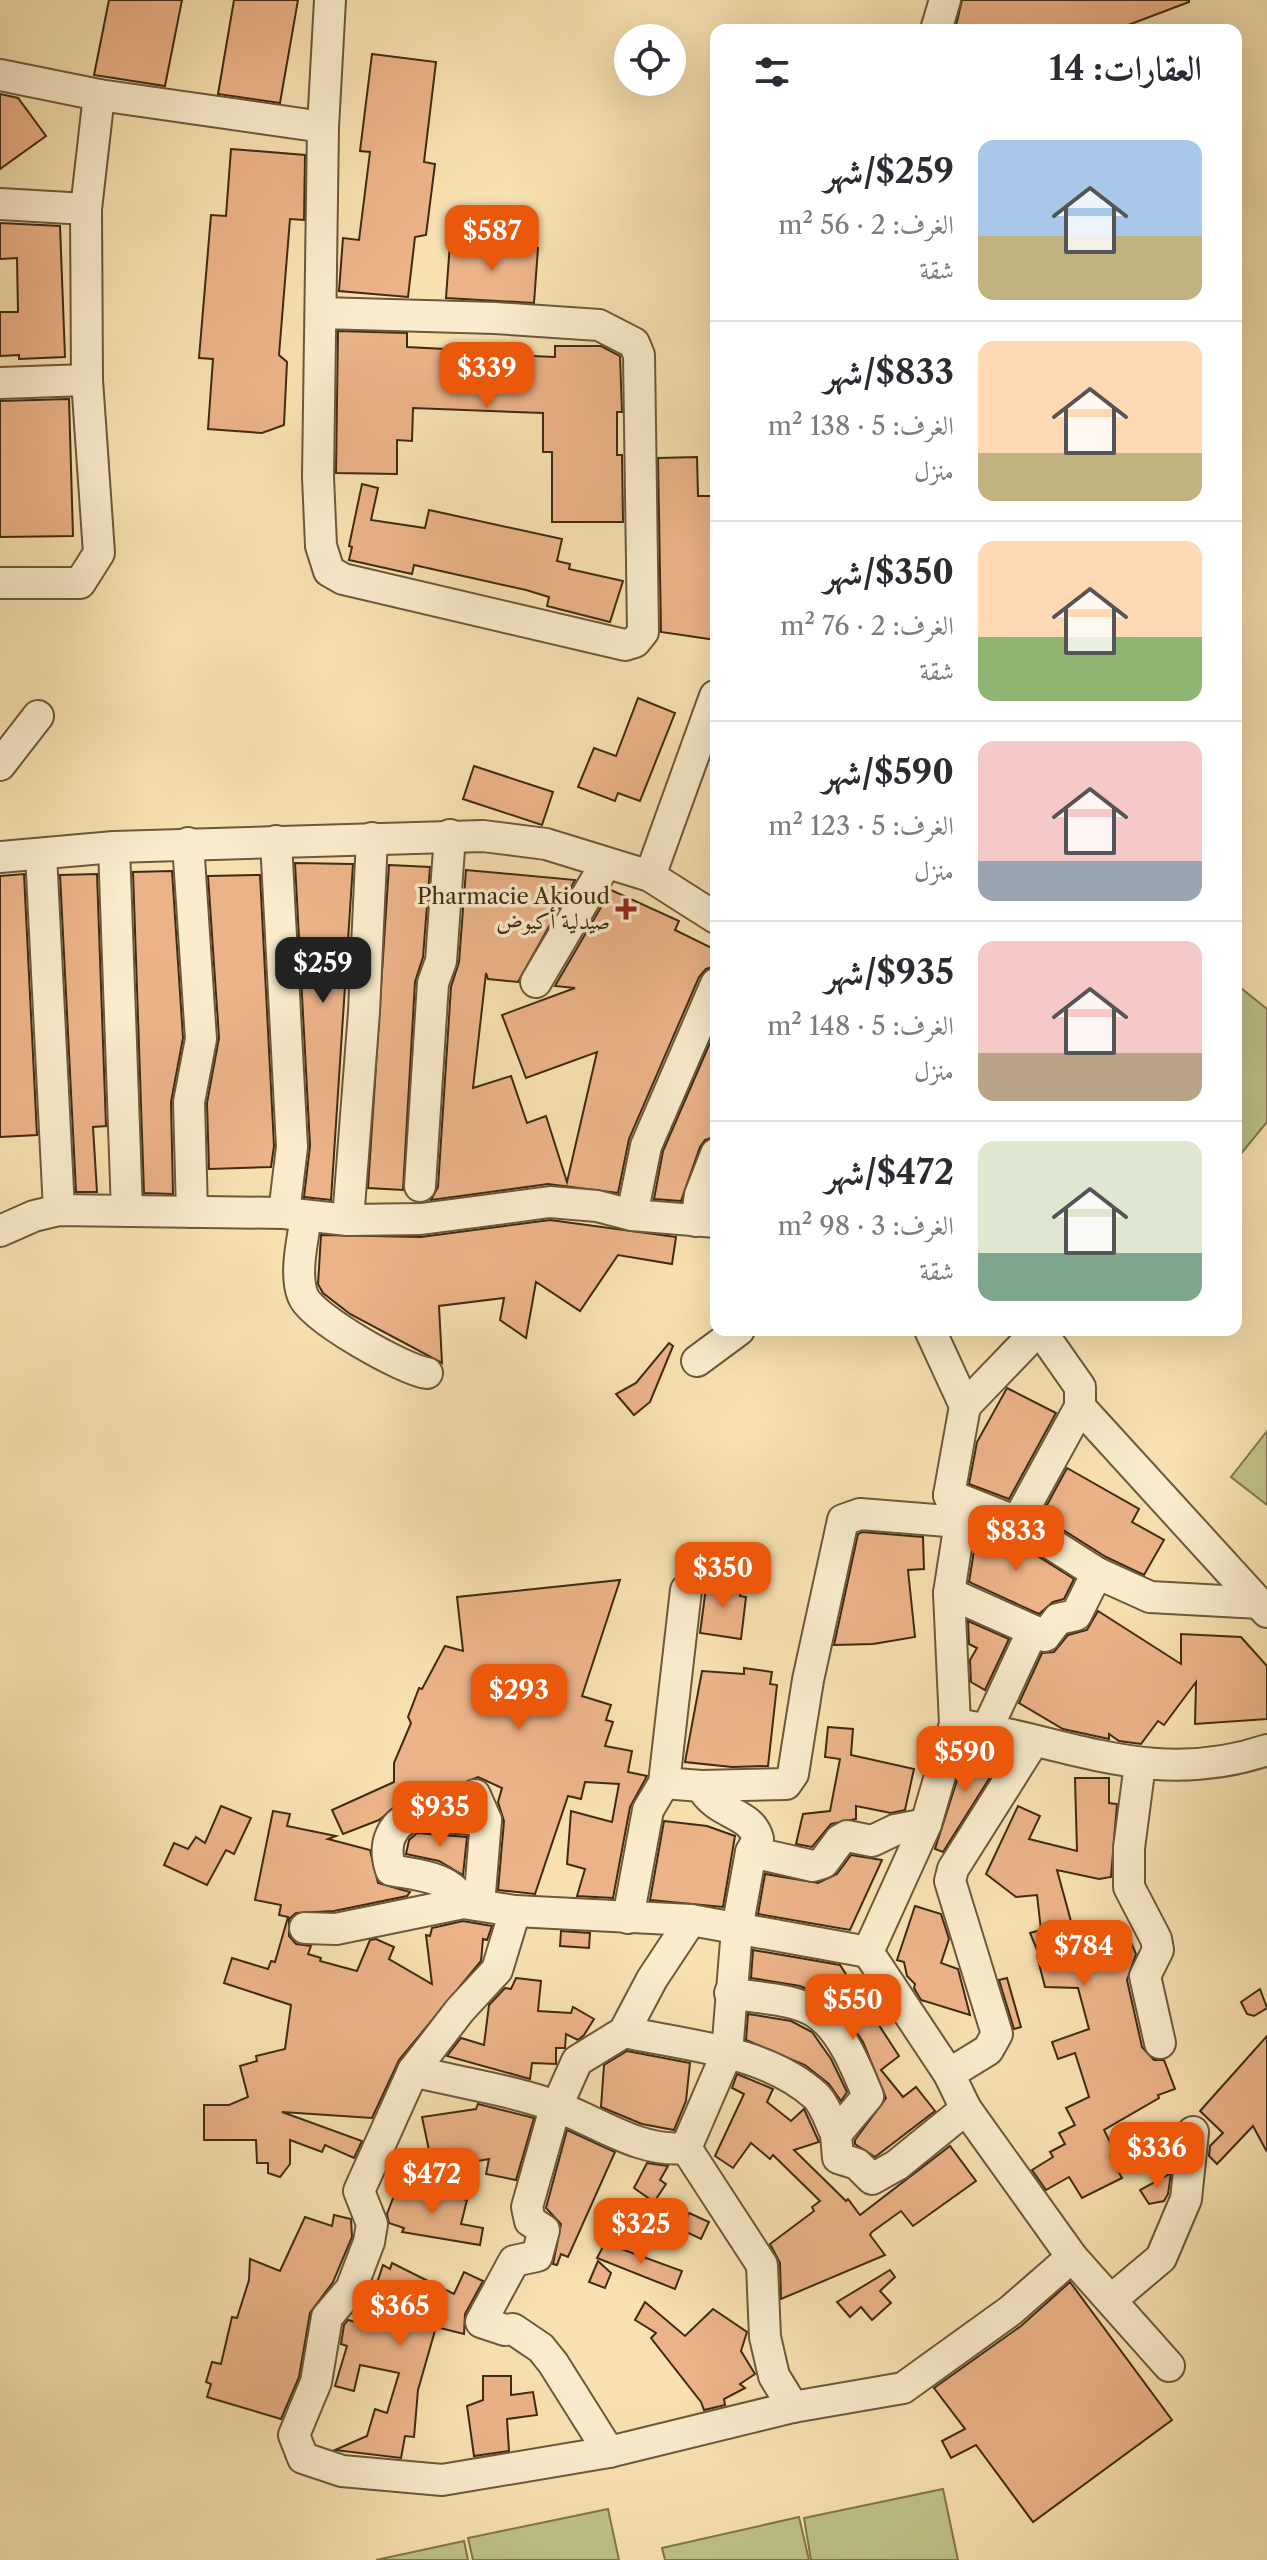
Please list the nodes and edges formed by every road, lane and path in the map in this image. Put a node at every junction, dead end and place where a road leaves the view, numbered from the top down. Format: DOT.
graph roads {
  1 [pos="330,0"];
  2 [pos="945,0"];
  3 [pos="938,24"];
  4 [pos="0,75"];
  5 [pos="99,95"];
  6 [pos="323,127"];
  7 [pos="0,204"];
  8 [pos="86,209"];
  9 [pos="322,313"];
  10 [pos="87,380"];
  11 [pos="0,383"];
  12 [pos="0,583"];
  13 [pos="710,710"];
  14 [pos="38,716"];
  15 [pos="0,765"];
  16 [pos="450,835"];
  17 [pos="372,838"];
  18 [pos="276,841"];
  19 [pos="188,843"];
  20 [pos="114,847"];
  21 [pos="41,854"];
  22 [pos="0,857"];
  23 [pos="606,863"];
  24 [pos="650,876"];
  25 [pos="710,914"];
  26 [pos="536,982"];
  27 [pos="710,998"];
  28 [pos="710,1169"];
  29 [pos="420,1186"];
  30 [pos="59,1210"];
  31 [pos="127,1211"];
  32 [pos="192,1212"];
  33 [pos="295,1215"];
  34 [pos="632,1215"];
  35 [pos="348,1220"];
  36 [pos="706,1222"];
  37 [pos="0,1231"];
  38 [pos="731,1336"];
  39 [pos="933,1336"];
  40 [pos="1033,1336"];
  41 [pos="1043,1336"];
  42 [pos="697,1361"];
  43 [pos="427,1373"];
  44 [pos="965,1406"];
  45 [pos="1080,1407"];
  46 [pos="954,1508"];
  47 [pos="1017,1522"];
  48 [pos="1097,1573"];
  49 [pos="686,1590"];
  50 [pos="949,1593"];
  51 [pos="1263,1607"];
  52 [pos="1032,1632"];
  53 [pos="955,1724"];
  54 [pos="987,1729"];
  55 [pos="1033,1742"];
  56 [pos="1267,1750"];
  57 [pos="1140,1764"];
  58 [pos="664,1783"];
  59 [pos="701,1786"];
  60 [pos="926,1824"];
  61 [pos="751,1852"];
  62 [pos="471,1904"];
  63 [pos="515,1911"];
  64 [pos="628,1918"];
  65 [pos="691,1920"];
  66 [pos="305,1928"];
  67 [pos="737,1929"];
  68 [pos="868,1952"];
  69 [pos="730,1993"];
  70 [pos="624,2032"];
  71 [pos="1160,2043"];
  72 [pos="727,2053"];
  73 [pos="413,2071"];
  74 [pos="949,2074"];
  75 [pos="556,2106"];
  76 [pos="966,2109"];
  77 [pos="1193,2132"];
  78 [pos="836,2134"];
  79 [pos="686,2148"];
  80 [pos="1072,2257"];
  81 [pos="1111,2300"];
  82 [pos="1169,2366"];
  83 [pos="793,2407"];
  84 [pos="609,2452"];
  1 -- 6 [label="street"];
  2 -- 3 [label="street"];
  4 -- 5 [label="street"];
  5 -- 6 [label="street"];
  5 -- 8 [label="street"];
  6 -- 9 [label="street"];
  7 -- 8 [label="street"];
  8 -- 10 [label="street"];
  9 -- 9 [label="street"];
  10 -- 11 [label="street"];
  10 -- 12 [label="street"];
  13 -- 24 [label="street"];
  14 -- 15 [label="street"];
  16 -- 17 [label="street"];
  16 -- 23 [label="street"];
  16 -- 29 [label="street"];
  17 -- 18 [label="street"];
  17 -- 35 [label="street"];
  18 -- 19 [label="street"];
  18 -- 33 [label="street"];
  19 -- 20 [label="street"];
  19 -- 32 [label="street"];
  20 -- 21 [label="street"];
  20 -- 31 [label="street"];
  21 -- 22 [label="street"];
  21 -- 30 [label="street"];
  23 -- 24 [label="street"];
  23 -- 26 [label="street"];
  24 -- 25 [label="street"];
  27 -- 34 [label="street"];
  28 -- 36 [label="street"];
  30 -- 31 [label="street"];
  30 -- 37 [label="street"];
  31 -- 32 [label="street"];
  32 -- 33 [label="street"];
  33 -- 35 [label="street"];
  33 -- 43 [label="street"];
  34 -- 35 [label="street"];
  34 -- 36 [label="street"];
  38 -- 42 [label="street"];
  39 -- 44 [label="street"];
  40 -- 44 [label="street"];
  41 -- 45 [label="street"];
  44 -- 46 [label="street"];
  45 -- 47 [label="street"];
  45 -- 51 [label="street"];
  46 -- 47 [label="street"];
  46 -- 50 [label="street"];
  46 -- 59 [label="street"];
  47 -- 48 [label="street"];
  48 -- 51 [label="street"];
  48 -- 52 [label="street"];
  49 -- 58 [label="street"];
  50 -- 52 [label="street"];
  50 -- 53 [label="street"];
  52 -- 54 [label="street"];
  53 -- 54 [label="street"];
  53 -- 60 [label="street"];
  54 -- 55 [label="street"];
  55 -- 57 [label="street"];
  55 -- 74 [label="street"];
  56 -- 57 [label="street"];
  57 -- 71 [label="street"];
  58 -- 59 [label="street"];
  58 -- 64 [label="street"];
  59 -- 61 [label="street"];
  60 -- 61 [label="street"];
  60 -- 68 [label="street"];
  61 -- 67 [label="street"];
  62 -- 62 [label="street"];
  62 -- 63 [label="street"];
  62 -- 66 [label="street"];
  63 -- 64 [label="street"];
  63 -- 73 [label="street"];
  64 -- 65 [label="street"];
  65 -- 67 [label="street"];
  65 -- 70 [label="street"];
  67 -- 68 [label="street"];
  67 -- 69 [label="street"];
  68 -- 74 [label="street"];
  69 -- 72 [label="street"];
  69 -- 78 [label="street"];
  70 -- 72 [label="street"];
  70 -- 75 [label="street"];
  72 -- 78 [label="street"];
  72 -- 79 [label="street"];
  73 -- 75 [label="street"];
  73 -- 84 [label="street"];
  74 -- 76 [label="street"];
  75 -- 79 [label="street"];
  75 -- 84 [label="street"];
  76 -- 78 [label="street"];
  76 -- 80 [label="street"];
  77 -- 81 [label="street"];
  79 -- 83 [label="street"];
  80 -- 81 [label="street"];
  80 -- 83 [label="street"];
  81 -- 82 [label="street"];
  83 -- 84 [label="street"];
}
